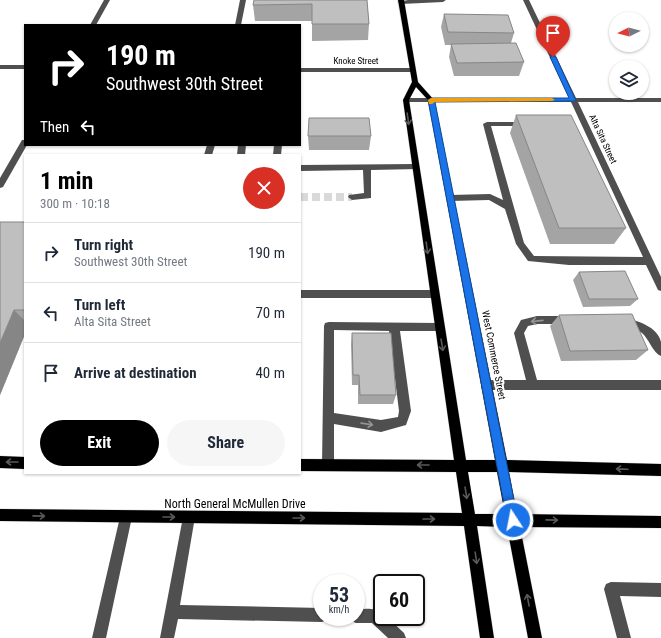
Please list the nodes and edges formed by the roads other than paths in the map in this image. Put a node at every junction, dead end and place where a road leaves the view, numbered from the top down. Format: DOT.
graph roads {
  1 [pos="107,0"];
  2 [pos="244,0"];
  3 [pos="443,0"];
  4 [pos="526,0"];
  5 [pos="401,1"];
  6 [pos="94,24"];
  7 [pos="238,24"];
  8 [pos="0,67"];
  9 [pos="24,67"];
  10 [pos="301,70"];
  11 [pos="413,70"];
  12 [pos="415,82"];
  13 [pos="406,100"];
  14 [pos="431,100"];
  15 [pos="574,100"];
  16 [pos="661,100"];
  17 [pos="534,125"];
  18 [pos="24,144"];
  19 [pos="367,167"];
  20 [pos="415,167"];
  21 [pos="301,168"];
  22 [pos="0,185"];
  23 [pos="352,197"];
  24 [pos="450,198"];
  25 [pos="509,207"];
  26 [pos="649,261"];
  27 [pos="661,287"];
  28 [pos="301,294"];
  29 [pos="434,294"];
  30 [pos="581,320"];
  31 [pos="610,321"];
  32 [pos="394,327"];
  33 [pos="439,327"];
  34 [pos="661,351"];
  35 [pos="486,385"];
  36 [pos="533,385"];
  37 [pos="661,385"];
  38 [pos="328,418"];
  39 [pos="0,462"];
  40 [pos="24,462"];
  41 [pos="301,465"];
  42 [pos="328,465"];
  43 [pos="462,466"];
  44 [pos="502,466"];
  45 [pos="661,470"];
  46 [pos="0,515"];
  47 [pos="126,517"];
  48 [pos="189,517"];
  49 [pos="470,519"];
  50 [pos="513,520"];
  51 [pos="661,522"];
  52 [pos="661,590"];
  53 [pos="172,612"];
  54 [pos="313,615"];
  55 [pos="365,616"];
  56 [pos="99,638"];
  57 [pos="168,638"];
  58 [pos="399,638"];
  59 [pos="487,638"];
  60 [pos="535,638"];
  61 [pos="624,638"];
  1 -- 6 [label="street"];
  2 -- 7 [label="street"];
  3 -- 5 [label="street"];
  4 -- 15 [label="street, Alta Sita Street"];
  5 -- 11 [label="main road"];
  8 -- 9 [label="street"];
  10 -- 11 [label="street, Knoke Street"];
  11 -- 12 [label="main road"];
  12 -- 13 [label="main road"];
  12 -- 14 [label="main road"];
  13 -- 14 [label="street"];
  13 -- 20 [label="main road, one-way"];
  14 -- 15 [label="street"];
  14 -- 24 [label="main road, West Commerce Street"];
  15 -- 16 [label="street"];
  15 -- 26 [label="street, Alta Sita Street"];
  17 -- 25 [label="street"];
  18 -- 22 [label="street"];
  19 -- 20 [label="street"];
  19 -- 21 [label="street"];
  19 -- 23 [label="street"];
  20 -- 29 [label="main road, one-way"];
  24 -- 25 [label="street"];
  24 -- 35 [label="main road, West Commerce Street"];
  25 -- 26 [label="street"];
  26 -- 27 [label="street, Alta Sita Street"];
  28 -- 29 [label="street"];
  29 -- 33 [label="main road"];
  30 -- 36 [label="street, one-way"];
  31 -- 34 [label="street"];
  32 -- 33 [label="street"];
  32 -- 38 [label="street"];
  38 -- 32 [label="street, one-way"];
  33 -- 43 [label="main road, one-way"];
  35 -- 36 [label="street"];
  35 -- 44 [label="main road, West Commerce Street"];
  36 -- 37 [label="street"];
  38 -- 42 [label="street"];
  40 -- 39 [label="main road, one-way"];
  41 -- 42 [label="main road"];
  43 -- 42 [label="main road, one-way"];
  43 -- 44 [label="main road"];
  43 -- 49 [label="main road, one-way"];
  45 -- 44 [label="main road, one-way"];
  44 -- 50 [label="main road, West Commerce Street"];
  46 -- 47 [label="main road, North General McMullen Drive, one-way"];
  47 -- 48 [label="main road, North General McMullen Drive, one-way"];
  47 -- 56 [label="street"];
  48 -- 49 [label="main road, North General McMullen Drive, one-way"];
  48 -- 53 [label="street"];
  49 -- 50 [label="main road, North General McMullen Drive"];
  49 -- 59 [label="main road, one-way"];
  50 -- 51 [label="main road, North General McMullen Drive, one-way"];
  60 -- 50 [label="main road, West Commerce Street, one-way"];
  52 -- 61 [label="street"];
  53 -- 54 [label="street"];
  53 -- 57 [label="street"];
  55 -- 58 [label="street"];
}
